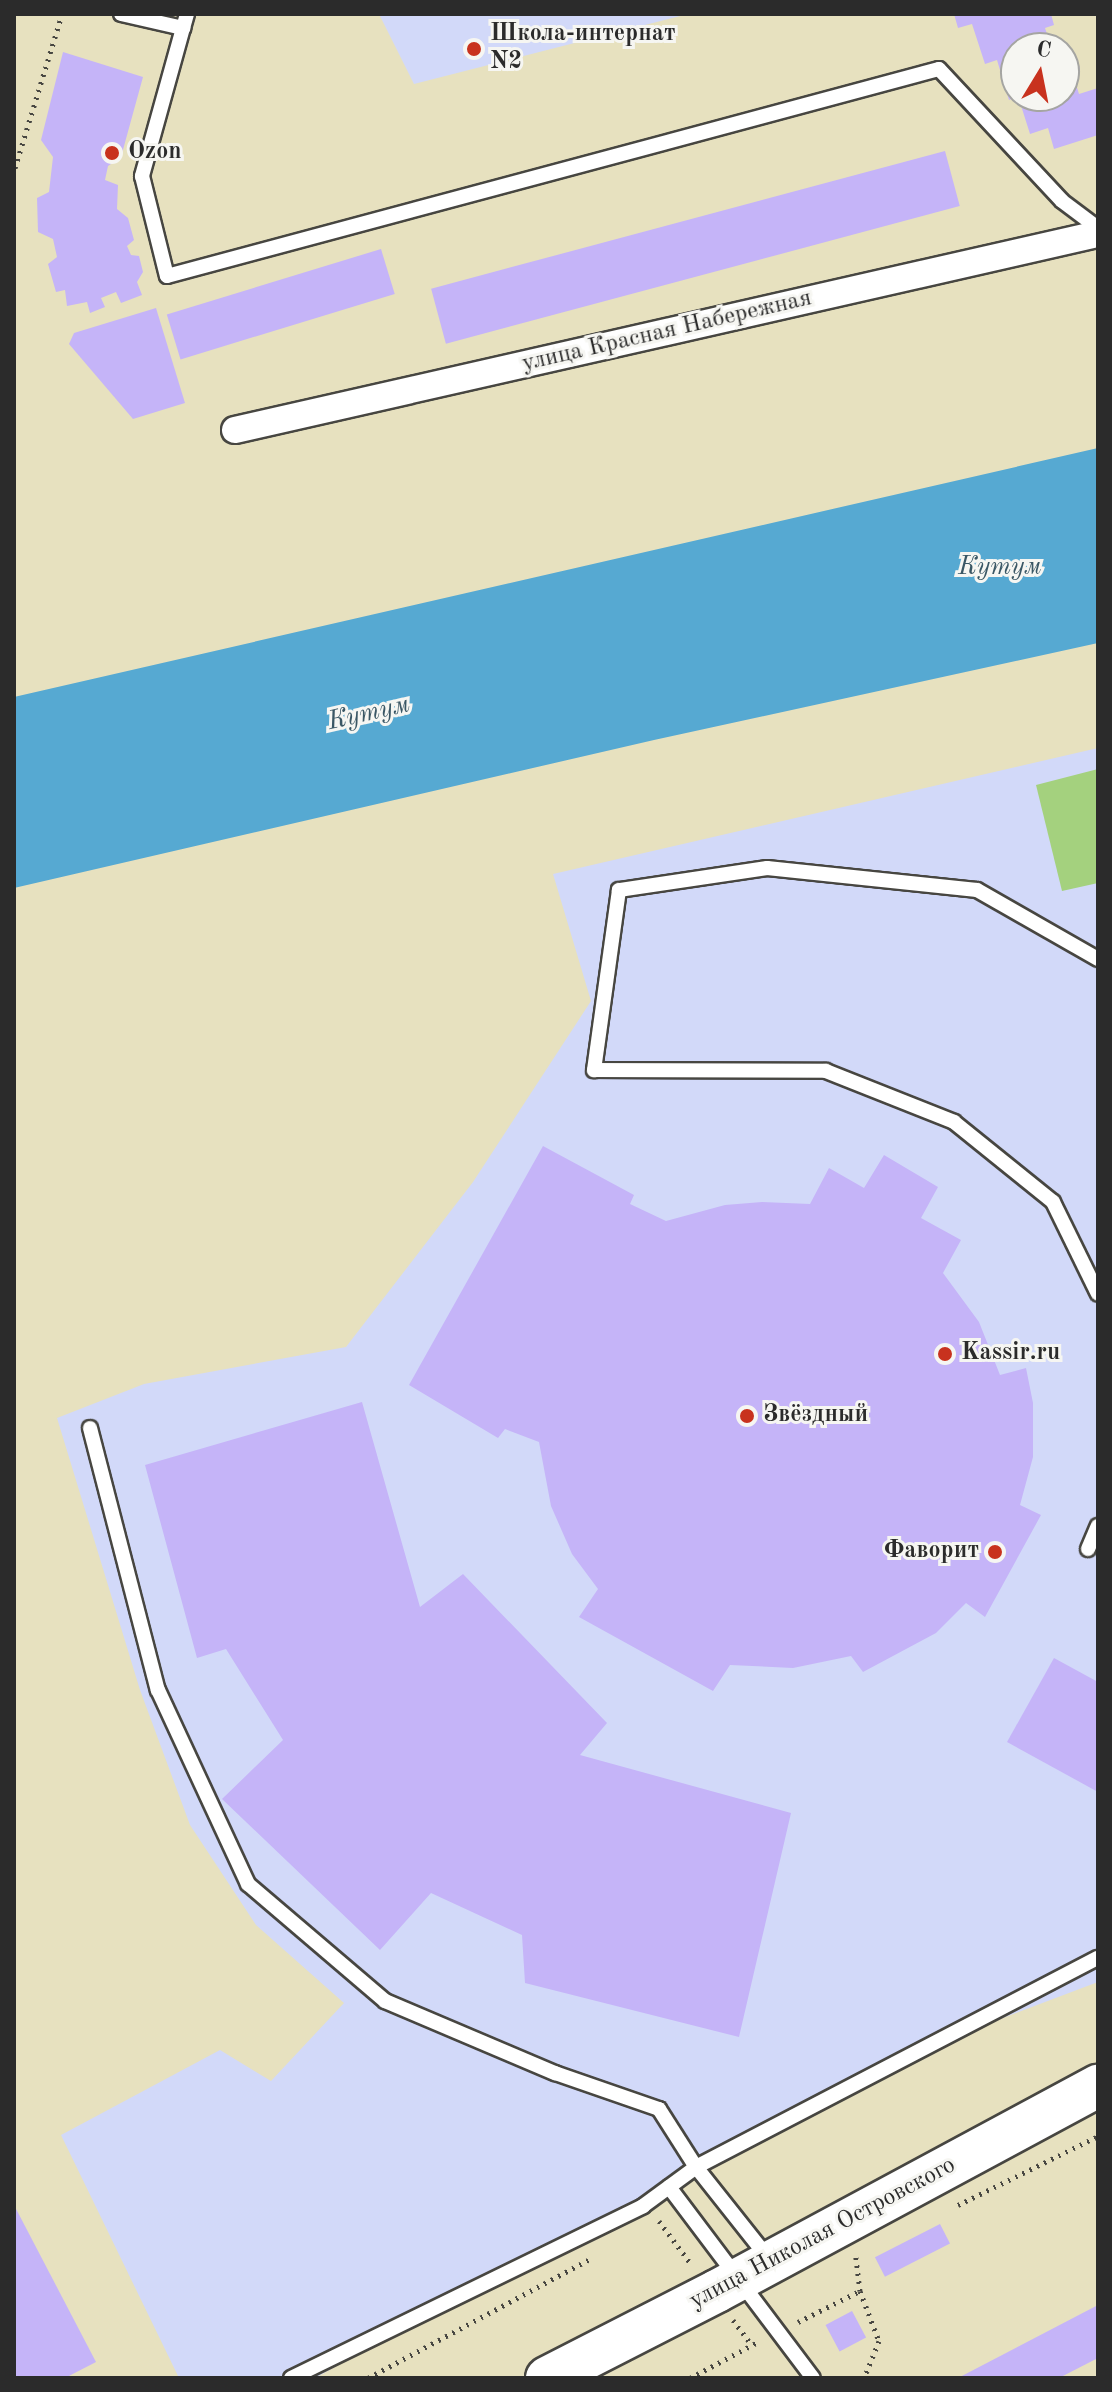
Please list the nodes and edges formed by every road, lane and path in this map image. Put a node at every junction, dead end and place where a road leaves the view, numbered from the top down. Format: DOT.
graph roads {
  1 [pos="62,14"];
  2 [pos="121,14"];
  3 [pos="185,21"];
  4 [pos="15,168"];
  5 [pos="1098,231"];
  6 [pos="235,430"];
  7 [pos="1098,959"];
  8 [pos="1098,1294"];
  9 [pos="90,1428"];
  10 [pos="1098,1526"];
  11 [pos="1088,1549"];
  12 [pos="1098,1958"];
  13 [pos="1098,2086"];
  14 [pos="1098,2136"];
  15 [pos="696,2167"];
  16 [pos="669,2187"];
  17 [pos="949,2210"];
  18 [pos="660,2222"];
  19 [pos="646,2230"];
  20 [pos="868,2250"];
  21 [pos="604,2252"];
  22 [pos="755,2270"];
  23 [pos="860,2291"];
  24 [pos="779,2331"];
  25 [pos="291,2378"];
  26 [pos="368,2378"];
  27 [pos="547,2378"];
  28 [pos="690,2378"];
  29 [pos="813,2378"];
  30 [pos="864,2378"];
  1 -- 4 [label="path"];
  2 -- 3 [label="lane"];
  3 -- 5 [label="lane"];
  5 -- 6 [label="street, улица Красная Набережная"];
  7 -- 8 [label="lane"];
  9 -- 15 [label="lane"];
  10 -- 11 [label="lane"];
  12 -- 15 [label="lane"];
  13 -- 22 [label="main road, улица Николая Островского"];
  14 -- 17 [label="path"];
  15 -- 16 [label="lane"];
  15 -- 22 [label="lane"];
  16 -- 22 [label="lane"];
  16 -- 25 [label="lane"];
  18 -- 19 [label="path"];
  20 -- 23 [label="path"];
  21 -- 26 [label="path"];
  22 -- 24 [label="lane"];
  22 -- 27 [label="main road, улица Николая Островского"];
  23 -- 24 [label="path"];
  23 -- 30 [label="path"];
  24 -- 28 [label="path"];
  24 -- 29 [label="lane"];
}
